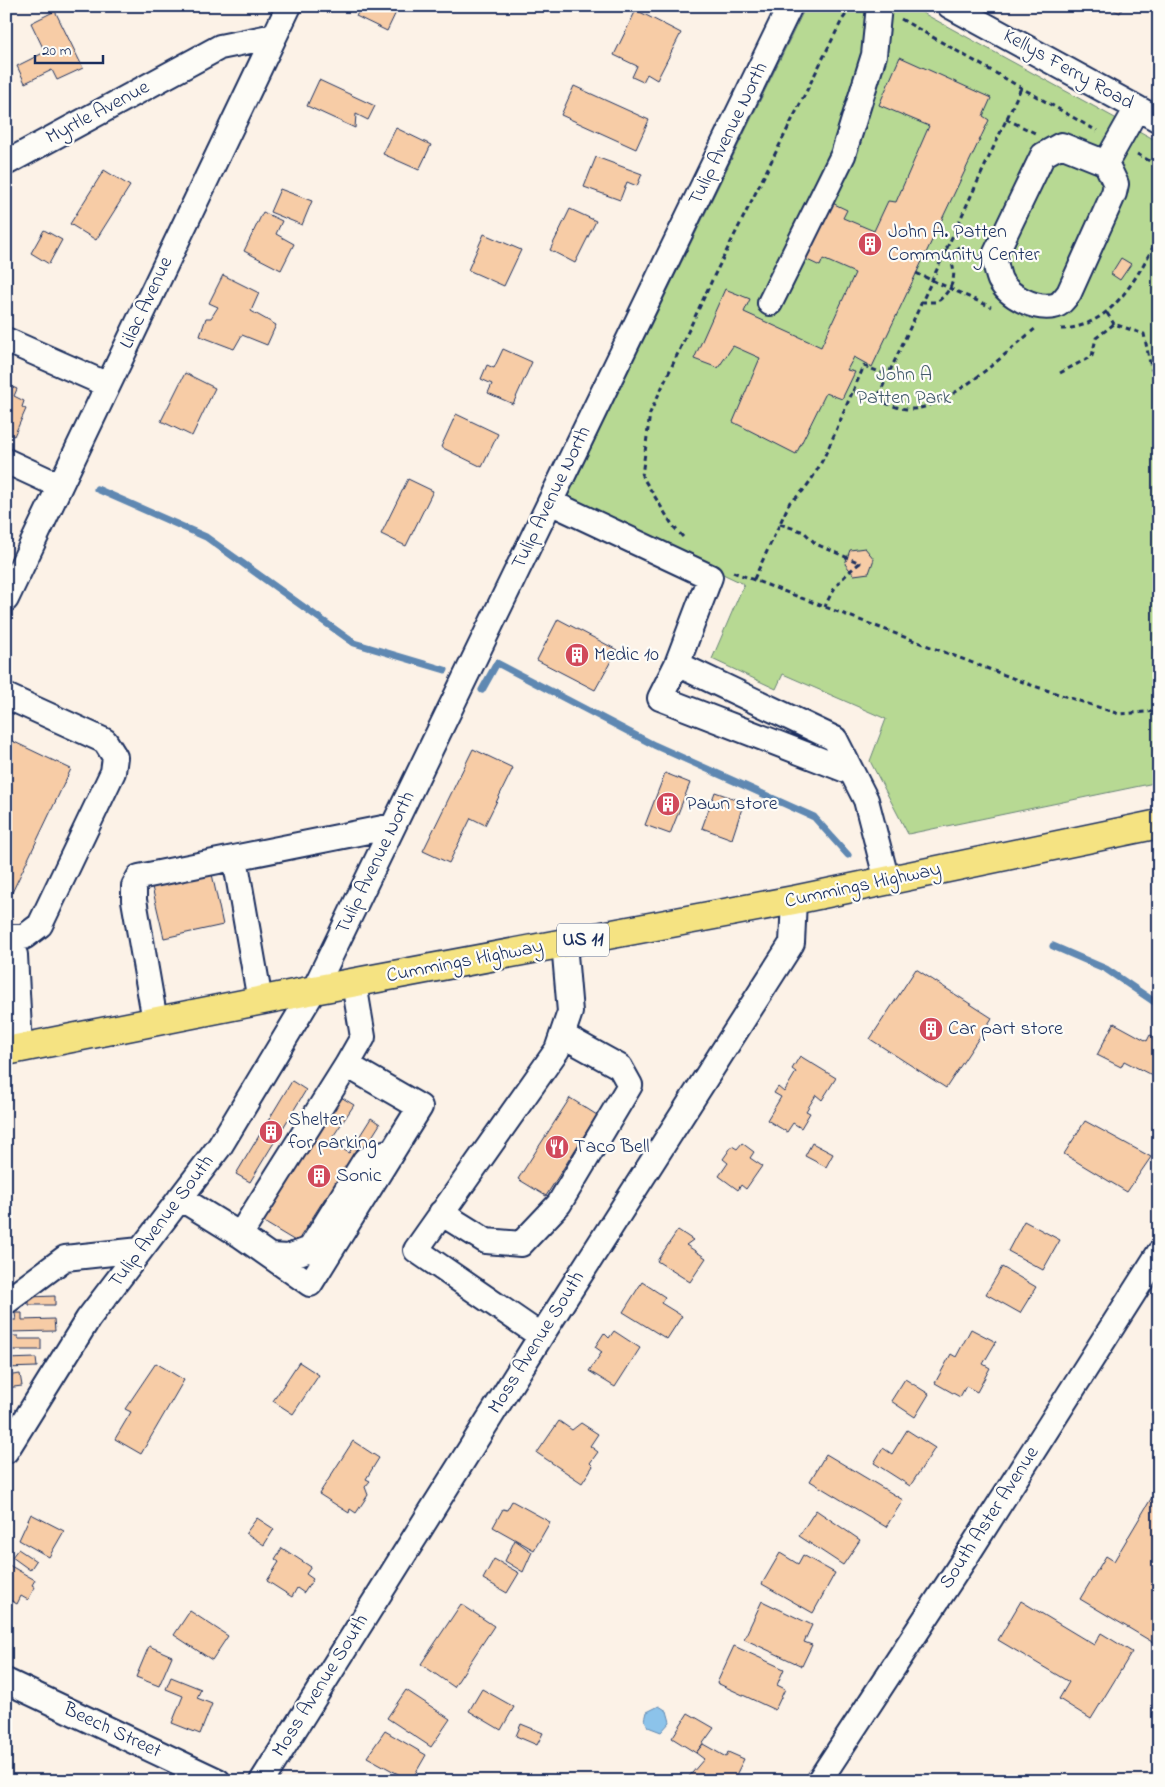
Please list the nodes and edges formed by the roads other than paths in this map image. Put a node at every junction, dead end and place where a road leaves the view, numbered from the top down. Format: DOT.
graph roads {
  1 [pos="289,6"];
  2 [pos="790,6"];
  3 [pos="950,6"];
  4 [pos="879,7"];
  5 [pos="274,36"];
  6 [pos="1137,108"];
  7 [pos="1159,120"];
  8 [pos="6,163"];
  9 [pos="1106,163"];
  10 [pos="770,302"];
  11 [pos="6,340"];
  12 [pos="108,386"];
  13 [pos="6,461"];
  14 [pos="60,486"];
  15 [pos="550,502"];
  16 [pos="6,599"];
  17 [pos="678,664"];
  18 [pos="6,696"];
  19 [pos="851,772"];
  20 [pos="1159,824"];
  21 [pos="393,826"];
  22 [pos="235,858"];
  23 [pos="887,881"];
  24 [pos="794,900"];
  25 [pos="564,943"];
  26 [pos="13,947"];
  27 [pos="354,983"];
  28 [pos="314,990"];
  29 [pos="260,1001"];
  30 [pos="156,1021"];
  31 [pos="562,1036"];
  32 [pos="13,1049"];
  33 [pos="348,1065"];
  34 [pos="393,1150"];
  35 [pos="180,1198"];
  36 [pos="442,1213"];
  37 [pos="240,1234"];
  38 [pos="140,1250"];
  39 [pos="1159,1253"];
  40 [pos="270,1256"];
  41 [pos="6,1302"];
  42 [pos="541,1336"];
  43 [pos="6,1450"];
  44 [pos="6,1682"];
  45 [pos="218,1781"];
  46 [pos="262,1781"];
  47 [pos="819,1781"];
  1 -- 5 [label="street, Lilac Avenue"];
  2 -- 15 [label="street, Tulip Avenue North"];
  3 -- 6 [label="street, Kellys Ferry Road"];
  4 -- 10 [label="street"];
  5 -- 8 [label="street, Myrtle Avenue"];
  5 -- 12 [label="street, Lilac Avenue"];
  6 -- 7 [label="street, Kellys Ferry Road"];
  6 -- 9 [label="street"];
  9 -- 9 [label="street"];
  11 -- 12 [label="street"];
  12 -- 14 [label="street, Lilac Avenue"];
  13 -- 14 [label="street"];
  14 -- 16 [label="street, Lilac Avenue"];
  15 -- 17 [label="street"];
  15 -- 21 [label="street, Tulip Avenue North"];
  17 -- 19 [label="street"];
  17 -- 19 [label="street"];
  18 -- 26 [label="street"];
  19 -- 23 [label="street"];
  20 -- 23 [label="main road, Cummings Highway / US 11"];
  21 -- 22 [label="street"];
  21 -- 28 [label="street, Tulip Avenue North"];
  22 -- 29 [label="street"];
  22 -- 30 [label="street"];
  23 -- 24 [label="main road, Cummings Highway / US 11"];
  24 -- 25 [label="main road, Cummings Highway / US 11"];
  24 -- 42 [label="street, Moss Avenue South"];
  25 -- 27 [label="main road, Cummings Highway / US 11"];
  25 -- 31 [label="street"];
  26 -- 32 [label="street"];
  27 -- 28 [label="main road, Cummings Highway / US 11"];
  27 -- 33 [label="street"];
  28 -- 29 [label="main road, Cummings Highway / US 11"];
  28 -- 35 [label="street, Tulip Avenue South"];
  29 -- 30 [label="main road, Cummings Highway / US 11"];
  30 -- 32 [label="main road, Cummings Highway / US 11"];
  31 -- 36 [label="street"];
  31 -- 36 [label="street"];
  33 -- 34 [label="street"];
  33 -- 37 [label="street"];
  34 -- 40 [label="street"];
  34 -- 40 [label="street"];
  35 -- 37 [label="street"];
  35 -- 38 [label="street, Tulip Avenue South"];
  36 -- 42 [label="street"];
  37 -- 40 [label="street"];
  38 -- 41 [label="street"];
  38 -- 43 [label="street, Tulip Avenue South"];
  39 -- 47 [label="street, South Aster Avenue"];
  42 -- 46 [label="street, Moss Avenue South"];
  44 -- 45 [label="street, Beech Street"];
}
